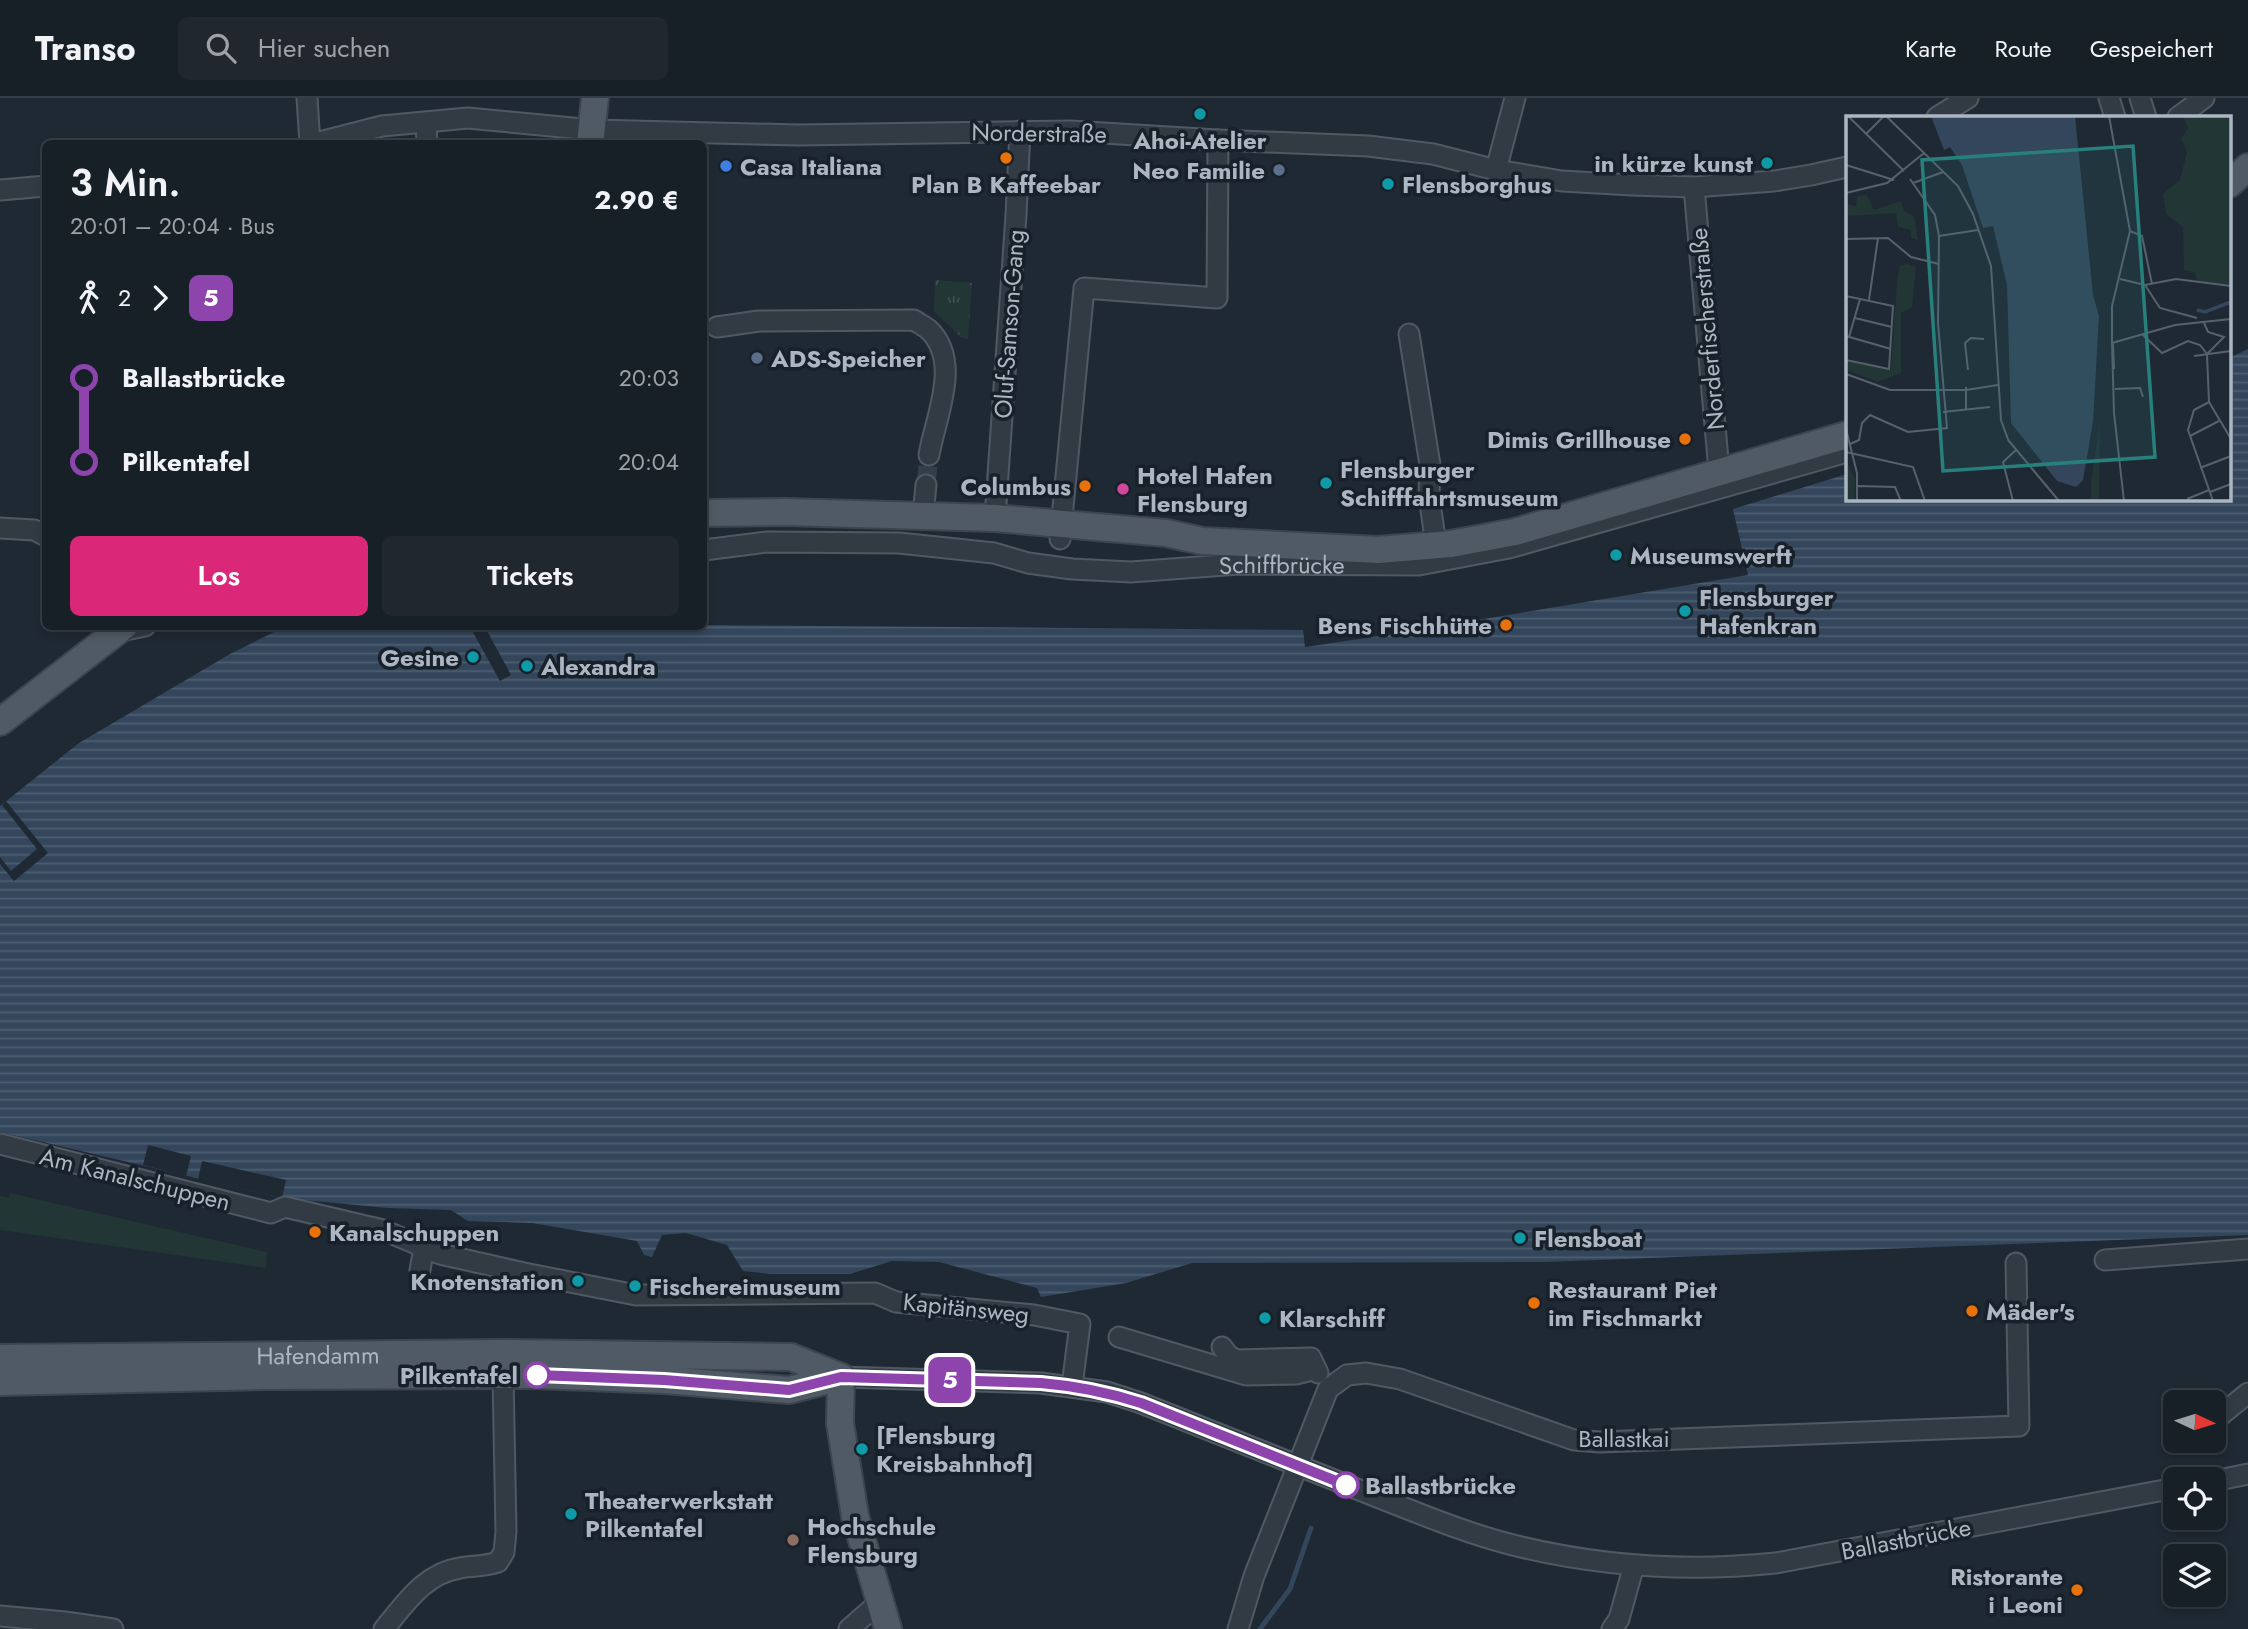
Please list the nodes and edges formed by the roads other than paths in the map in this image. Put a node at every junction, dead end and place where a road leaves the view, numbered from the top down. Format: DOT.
graph roads {
  1 [pos="307,98"];
  2 [pos="595,98"];
  3 [pos="1515,98"];
  4 [pos="1968,98"];
  5 [pos="2109,98"];
  6 [pos="2140,98"];
  7 [pos="2204,98"];
  8 [pos="1939,116"];
  9 [pos="2115,116"];
  10 [pos="2146,116"];
  11 [pos="2179,116"];
  12 [pos="426,122"];
  13 [pos="1020,131"];
  14 [pos="592,139"];
  15 [pos="311,140"];
  16 [pos="327,140"];
  17 [pos="427,140"];
  18 [pos="1218,140"];
  19 [pos="1846,167"];
  20 [pos="2248,167"];
  21 [pos="1496,170"];
  22 [pos="2230,183"];
  23 [pos="42,186"];
  24 [pos="1695,187"];
  25 [pos="0,190"];
  26 [pos="718,327"];
  27 [pos="1409,334"];
  28 [pos="1846,435"];
  29 [pos="1846,452"];
  30 [pos="929,455"];
  31 [pos="1719,471"];
  32 [pos="926,485"];
  33 [pos="707,513"];
  34 [pos="923,515"];
  35 [pos="995,518"];
  36 [pos="0,528"];
  37 [pos="707,530"];
  38 [pos="1061,532"];
  39 [pos="42,534"];
  40 [pos="1436,545"];
  41 [pos="707,550"];
  42 [pos="115,630"];
  43 [pos="0,722"];
  44 [pos="0,1144"];
  45 [pos="271,1213"];
  46 [pos="424,1248"];
  47 [pos="2248,1249"];
  48 [pos="2105,1260"];
  49 [pos="2015,1264"];
  50 [pos="420,1270"];
  51 [pos="1119,1336"];
  52 [pos="1222,1347"];
  53 [pos="0,1358"];
  54 [pos="1317,1370"];
  55 [pos="503,1375"];
  56 [pos="841,1377"];
  57 [pos="0,1382"];
  58 [pos="1072,1386"];
  59 [pos="1328,1389"];
  60 [pos="2248,1393"];
  61 [pos="2226,1411"];
  62 [pos="1297,1466"];
  63 [pos="2248,1474"];
  64 [pos="2226,1479"];
  65 [pos="2163,1490"];
  66 [pos="1634,1565"];
  67 [pos="880,1602"];
  68 [pos="0,1616"];
  69 [pos="113,1629"];
  70 [pos="384,1629"];
  71 [pos="849,1629"];
  72 [pos="888,1629"];
  73 [pos="1238,1629"];
  74 [pos="1612,1629"];
  1 -- 15 [label="street"];
  2 -- 14 [label="main road"];
  3 -- 21 [label="street"];
  4 -- 8 [label="street"];
  5 -- 9 [label="street"];
  6 -- 10 [label="street"];
  7 -- 11 [label="street"];
  12 -- 14 [label="street, Norderstraße"];
  12 -- 16 [label="street, Norderstraße"];
  12 -- 17 [label="street"];
  13 -- 14 [label="street, Norderstraße"];
  13 -- 18 [label="street, Norderstraße"];
  13 -- 35 [label="street, Oluf-Samson-Gang"];
  18 -- 21 [label="street, Norderstraße"];
  18 -- 38 [label="street"];
  19 -- 24 [label="street, Norderstraße"];
  20 -- 22 [label="main road"];
  21 -- 24 [label="street, Norderstraße"];
  23 -- 25 [label="street"];
  24 -- 31 [label="street, Norderfischerstraße"];
  26 -- 30 [label="street"];
  27 -- 40 [label="street"];
  28 -- 31 [label="main road, Schiffbrücke"];
  29 -- 41 [label="street, Schiffbrücke"];
  31 -- 40 [label="main road, Schiffbrücke"];
  32 -- 34 [label="street"];
  33 -- 34 [label="main road, Schiffbrücke"];
  34 -- 35 [label="main road, Schiffbrücke"];
  35 -- 38 [label="main road, Schiffbrücke"];
  36 -- 39 [label="street"];
  37 -- 38 [label="main road, Schiffbrücke"];
  38 -- 40 [label="main road, Schiffbrücke"];
  42 -- 43 [label="main road"];
  44 -- 45 [label="street, Am Kanalschuppen"];
  45 -- 46 [label="street, Kapitänsweg"];
  46 -- 50 [label="street"];
  46 -- 58 [label="street, Kapitänsweg"];
  47 -- 48 [label="street"];
  49 -- 59 [label="street, Ballastkai"];
  51 -- 54 [label="street"];
  52 -- 54 [label="street"];
  53 -- 56 [label="main road, Hafendamm"];
  54 -- 59 [label="street"];
  55 -- 56 [label="main road, Hafendamm"];
  55 -- 57 [label="main road, Hafendamm"];
  55 -- 70 [label="street"];
  56 -- 58 [label="street, Hafendamm"];
  56 -- 67 [label="main road"];
  58 -- 62 [label="street, Hafendamm"];
  59 -- 62 [label="street"];
  60 -- 61 [label="street"];
  62 -- 66 [label="street, Ballastbrücke"];
  62 -- 73 [label="street"];
  63 -- 64 [label="street"];
  65 -- 66 [label="street, Ballastbrücke"];
  66 -- 74 [label="street"];
  67 -- 71 [label="street"];
  67 -- 72 [label="main road"];
  68 -- 69 [label="street"];
}
